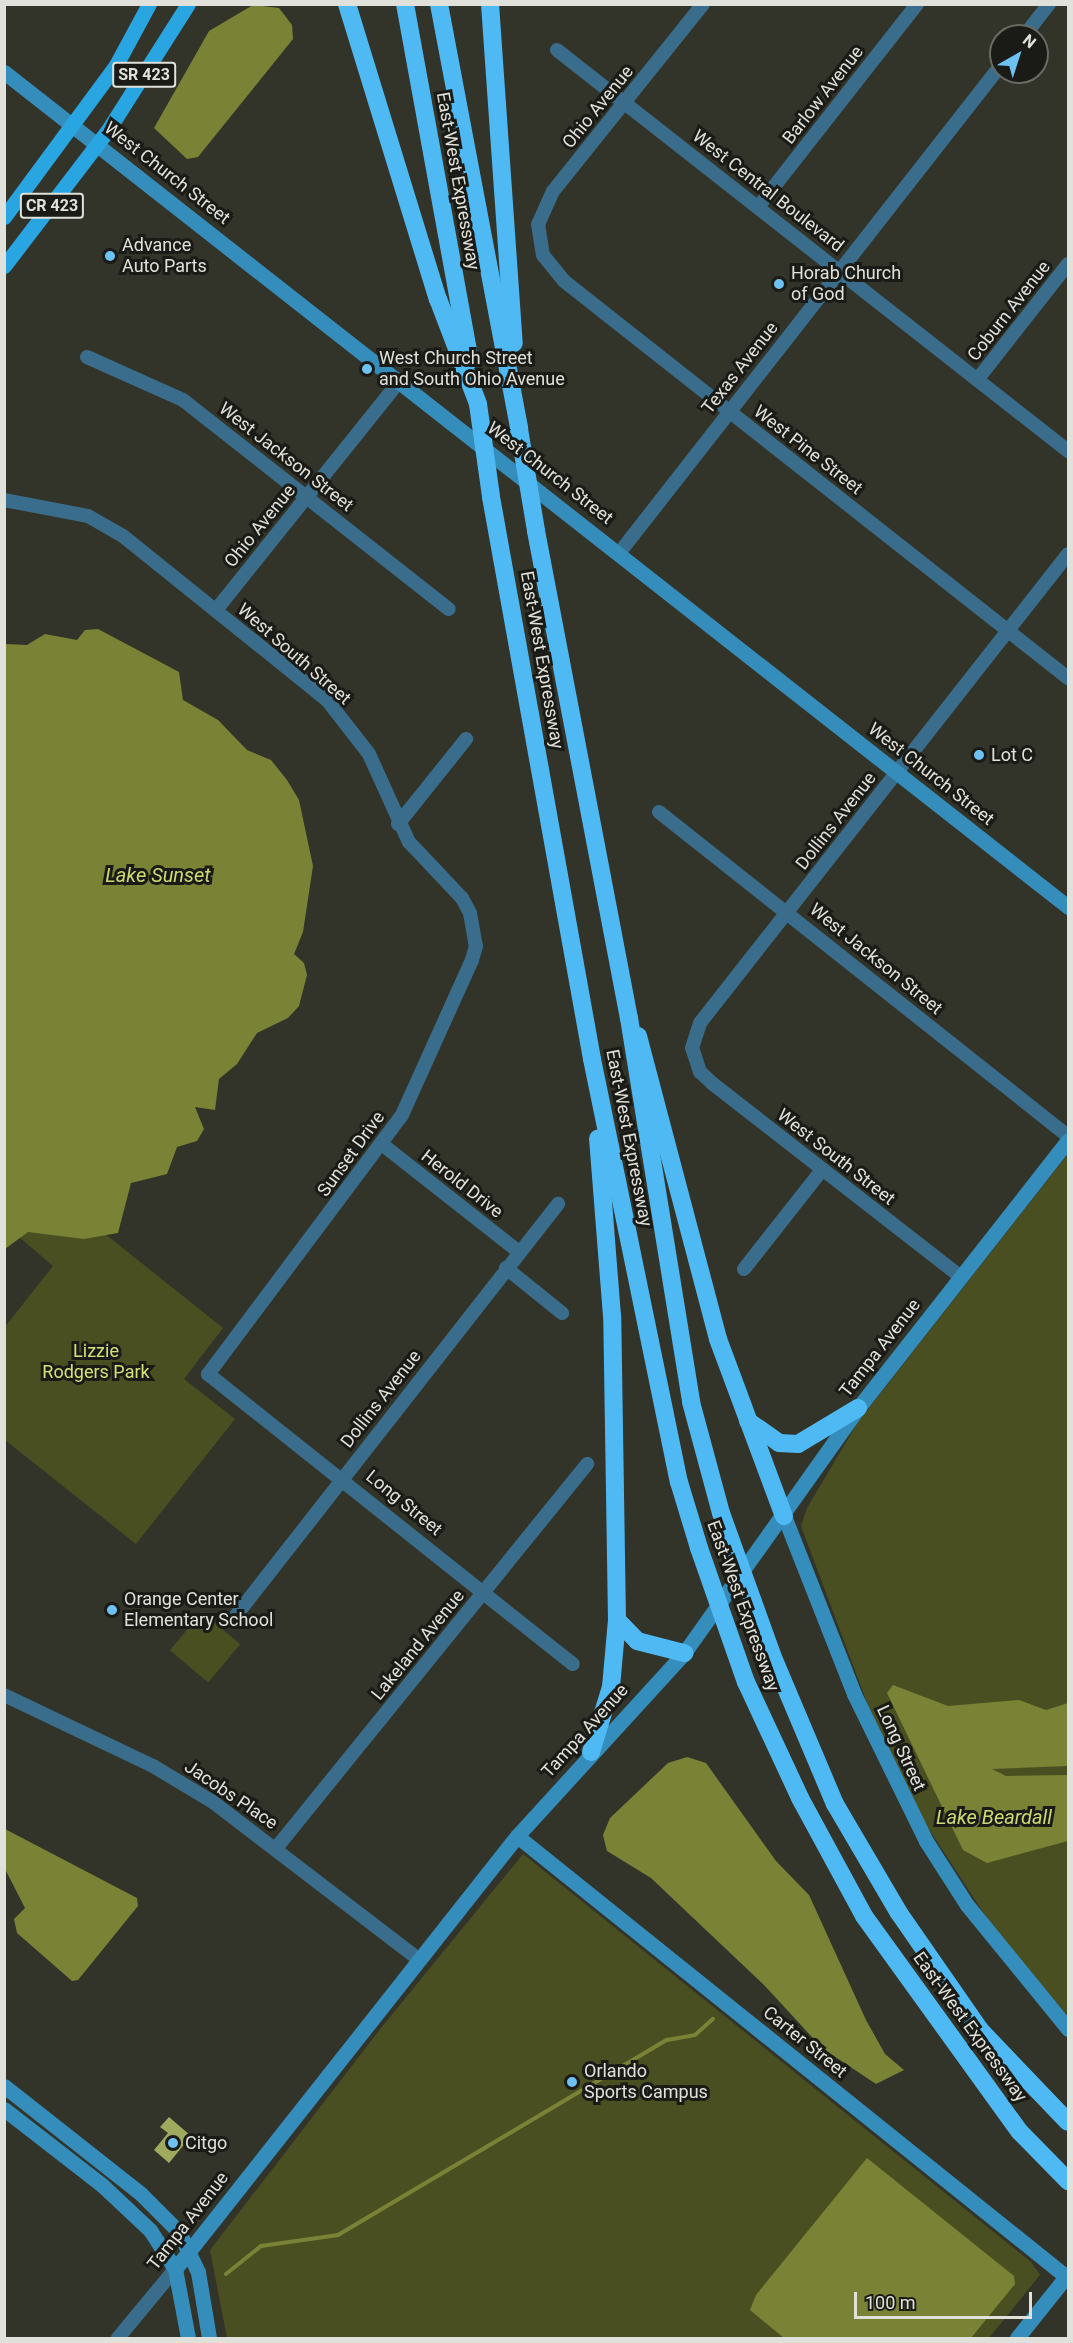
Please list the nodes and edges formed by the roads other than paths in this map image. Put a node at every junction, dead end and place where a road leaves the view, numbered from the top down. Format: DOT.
graph roads {
  1 [pos="149,4"];
  2 [pos="188,4"];
  3 [pos="347,4"];
  4 [pos="405,4"];
  5 [pos="439,4"];
  6 [pos="490,4"];
  7 [pos="703,4"];
  8 [pos="917,4"];
  9 [pos="1049,4"];
  10 [pos="1033,24"];
  11 [pos="557,50"];
  12 [pos="4,72"];
  13 [pos="989,80"];
  14 [pos="624,104"];
  15 [pos="73,126"];
  16 [pos="98,144"];
  17 [pos="758,207"];
  18 [pos="4,217"];
  19 [pos="537,240"];
  20 [pos="1068,264"];
  21 [pos="4,266"];
  22 [pos="839,269"];
  23 [pos="87,357"];
  24 [pos="400,380"];
  25 [pos="977,380"];
  26 [pos="516,398"];
  27 [pos="478,404"];
  28 [pos="729,411"];
  29 [pos="1068,451"];
  30 [pos="307,496"];
  31 [pos="4,500"];
  32 [pos="620,552"];
  33 [pos="1068,554"];
  34 [pos="449,609"];
  35 [pos="216,610"];
  36 [pos="1009,631"];
  37 [pos="1068,678"];
  38 [pos="466,739"];
  39 [pos="896,772"];
  40 [pos="659,812"];
  41 [pos="398,824"];
  42 [pos="1068,907"];
  43 [pos="788,912"];
  44 [pos="476,931"];
  45 [pos="629,1018"];
  46 [pos="592,1059"];
  47 [pos="693,1060"];
  48 [pos="1068,1138"];
  49 [pos="383,1145"];
  50 [pos="822,1170"];
  51 [pos="558,1204"];
  52 [pos="519,1252"];
  53 [pos="506,1268"];
  54 [pos="744,1269"];
  55 [pos="960,1277"];
  56 [pos="562,1313"];
  57 [pos="208,1374"];
  58 [pos="858,1408"];
  59 [pos="748,1421"];
  60 [pos="587,1464"];
  61 [pos="342,1478"];
  62 [pos="784,1516"];
  63 [pos="484,1593"];
  64 [pos="234,1617"];
  65 [pos="617,1620"];
  66 [pos="684,1653"];
  67 [pos="573,1664"];
  68 [pos="4,1695"];
  69 [pos="591,1752"];
  70 [pos="517,1836"];
  71 [pos="277,1847"];
  72 [pos="417,1958"];
  73 [pos="1068,2029"];
  74 [pos="4,2086"];
  75 [pos="4,2109"];
  76 [pos="35,2110"];
  77 [pos="1068,2122"];
  78 [pos="25,2125"];
  79 [pos="1066,2179"];
  80 [pos="190,2251"];
  81 [pos="175,2269"];
  82 [pos="1068,2276"];
  83 [pos="118,2338"];
  84 [pos="188,2338"];
  85 [pos="209,2338"];
  86 [pos="1017,2338"];
  1 -- 15 [label="main road, SR 423"];
  2 -- 16 [label="main road, SR 423"];
  3 -- 27 [label="highway"];
  4 -- 27 [label="highway, East-West Expressway"];
  5 -- 26 [label="highway, East-West Expressway"];
  6 -- 26 [label="highway"];
  7 -- 14 [label="street, Ohio Avenue"];
  8 -- 17 [label="street, Barlow Avenue"];
  9 -- 10 [label="street"];
  11 -- 14 [label="street, West Central Boulevard"];
  12 -- 15 [label="street, West Church Street"];
  13 -- 22 [label="street, Texas Avenue"];
  14 -- 17 [label="street, West Central Boulevard"];
  14 -- 19 [label="street, Ohio Avenue"];
  15 -- 16 [label="street, West Church Street"];
  15 -- 18 [label="main road, CR 423"];
  16 -- 21 [label="main road, CR 423"];
  16 -- 24 [label="street, West Church Street"];
  17 -- 22 [label="street, West Central Boulevard"];
  19 -- 28 [label="street, West Pine Street"];
  20 -- 25 [label="street, Coburn Avenue"];
  22 -- 25 [label="street, West Central Boulevard"];
  22 -- 28 [label="street, Texas Avenue"];
  23 -- 30 [label="street, West Jackson Street"];
  24 -- 30 [label="street, Ohio Avenue"];
  24 -- 32 [label="street, West Church Street"];
  25 -- 29 [label="street, West Central Boulevard"];
  26 -- 45 [label="highway, East-West Expressway, bridge"];
  27 -- 46 [label="highway, East-West Expressway, bridge"];
  28 -- 32 [label="street, Texas Avenue"];
  28 -- 36 [label="street, West Pine Street"];
  30 -- 34 [label="street, West Jackson Street"];
  30 -- 35 [label="street, Ohio Avenue"];
  31 -- 35 [label="street, West South Street"];
  32 -- 39 [label="street, West Church Street"];
  33 -- 36 [label="street, Dollins Avenue"];
  35 -- 41 [label="street, West South Street"];
  36 -- 37 [label="street, West Pine Street"];
  36 -- 39 [label="street, Dollins Avenue"];
  38 -- 41 [label="street"];
  39 -- 42 [label="street, West Church Street"];
  39 -- 43 [label="street, Dollins Avenue"];
  40 -- 43 [label="street, West Jackson Street"];
  41 -- 44 [label="street, West South Street"];
  43 -- 47 [label="street, Dollins Avenue"];
  43 -- 48 [label="street, West Jackson Street"];
  44 -- 49 [label="street, Sunset Drive"];
  45 -- 59 [label="highway"];
  45 -- 77 [label="highway, East-West Expressway, bridge"];
  46 -- 65 [label="highway"];
  46 -- 79 [label="highway, East-West Expressway, bridge"];
  47 -- 50 [label="street, West South Street"];
  48 -- 55 [label="street, Tampa Avenue"];
  49 -- 52 [label="street, Herold Drive"];
  49 -- 57 [label="street, Sunset Drive"];
  50 -- 54 [label="street"];
  50 -- 55 [label="street, West South Street"];
  51 -- 52 [label="street, Dollins Avenue"];
  52 -- 53 [label="street, Dollins Avenue"];
  53 -- 56 [label="street"];
  53 -- 61 [label="street, Dollins Avenue"];
  55 -- 58 [label="street, Tampa Avenue"];
  57 -- 61 [label="street, Long Street"];
  58 -- 59 [label="highway"];
  58 -- 62 [label="street, Tampa Avenue"];
  59 -- 62 [label="highway"];
  60 -- 63 [label="street, Lakeland Avenue"];
  61 -- 63 [label="street, Long Street"];
  61 -- 64 [label="street, Dollins Avenue"];
  62 -- 66 [label="street, Tampa Avenue"];
  62 -- 73 [label="street, Long Street"];
  63 -- 67 [label="street, Long Street"];
  63 -- 71 [label="street, Lakeland Avenue"];
  65 -- 66 [label="highway"];
  65 -- 69 [label="highway"];
  66 -- 69 [label="street, Tampa Avenue"];
  68 -- 71 [label="street, Jacobs Place"];
  69 -- 70 [label="street, Tampa Avenue"];
  70 -- 72 [label="street, Tampa Avenue"];
  70 -- 82 [label="street, Carter Street"];
  71 -- 72 [label="street, Jacobs Place"];
  72 -- 80 [label="street, Tampa Avenue"];
  74 -- 76 [label="street"];
  75 -- 78 [label="street"];
  76 -- 78 [label="street"];
  76 -- 80 [label="street"];
  78 -- 81 [label="street"];
  80 -- 81 [label="street, Tampa Avenue"];
  80 -- 85 [label="street"];
  81 -- 83 [label="street, Tampa Avenue"];
  81 -- 84 [label="street"];
  82 -- 86 [label="street"];
}
